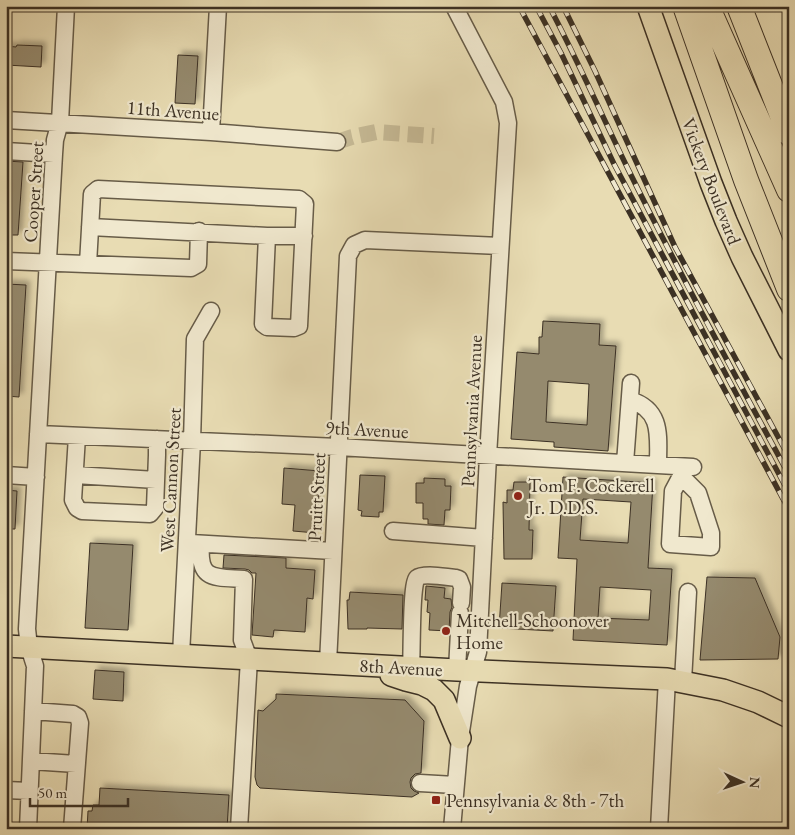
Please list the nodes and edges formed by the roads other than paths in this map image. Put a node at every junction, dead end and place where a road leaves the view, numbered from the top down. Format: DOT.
graph roads {
  1 [pos="66,6"];
  2 [pos="218,6"];
  3 [pos="454,6"];
  4 [pos="648,6"];
  5 [pos="685,6"];
  6 [pos="707,6"];
  7 [pos="739,6"];
  8 [pos="6,120"];
  9 [pos="60,122"];
  10 [pos="211,132"];
  11 [pos="789,133"];
  12 [pos="337,142"];
  13 [pos="6,151"];
  14 [pos="54,154"];
  15 [pos="789,190"];
  16 [pos="90,227"];
  17 [pos="199,231"];
  18 [pos="267,236"];
  19 [pos="304,236"];
  20 [pos="500,246"];
  21 [pos="6,261"];
  22 [pos="48,263"];
  23 [pos="88,264"];
  24 [pos="789,289"];
  25 [pos="211,311"];
  26 [pos="789,350"];
  27 [pos="631,383"];
  28 [pos="630,400"];
  29 [pos="38,434"];
  30 [pos="77,436"];
  31 [pos="157,439"];
  32 [pos="192,441"];
  33 [pos="338,447"];
  34 [pos="488,456"];
  35 [pos="625,463"];
  36 [pos="658,465"];
  37 [pos="685,470"];
  38 [pos="6,475"];
  39 [pos="75,475"];
  40 [pos="36,477"];
  41 [pos="156,480"];
  42 [pos="394,531"];
  43 [pos="484,538"];
  44 [pos="194,543"];
  45 [pos="333,551"];
  46 [pos="688,592"];
  47 [pos="6,646"];
  48 [pos="29,647"];
  49 [pos="181,655"];
  50 [pos="249,659"];
  51 [pos="328,663"];
  52 [pos="367,665"];
  53 [pos="411,668"];
  54 [pos="465,670"];
  55 [pos="675,680"];
  56 [pos="33,711"];
  57 [pos="789,717"];
  58 [pos="460,738"];
  59 [pos="31,761"];
  60 [pos="76,764"];
  61 [pos="420,783"];
  62 [pos="455,785"];
  63 [pos="6,790"];
  64 [pos="29,791"];
  65 [pos="28,829"];
  66 [pos="72,829"];
  67 [pos="240,829"];
  68 [pos="452,829"];
  69 [pos="659,829"];
  1 -- 9 [label="street, Cooper Street"];
  2 -- 10 [label="street"];
  3 -- 20 [label="street, Pennsylvania Avenue"];
  4 -- 26 [label="main road, Vickery Boulevard"];
  5 -- 24 [label="highway"];
  6 -- 15 [label="highway"];
  7 -- 11 [label="highway"];
  8 -- 9 [label="street, 11th Avenue"];
  9 -- 10 [label="street, 11th Avenue"];
  9 -- 14 [label="street, Cooper Street"];
  10 -- 12 [label="street, 11th Avenue"];
  13 -- 14 [label="street"];
  14 -- 22 [label="street, Cooper Street"];
  16 -- 17 [label="street"];
  16 -- 19 [label="street"];
  16 -- 23 [label="street"];
  17 -- 18 [label="street"];
  17 -- 23 [label="street"];
  18 -- 19 [label="street"];
  18 -- 19 [label="street"];
  20 -- 33 [label="street, Pruitt Street"];
  20 -- 34 [label="street, Pennsylvania Avenue"];
  21 -- 22 [label="street"];
  22 -- 23 [label="street"];
  22 -- 29 [label="street, Cooper Street"];
  25 -- 32 [label="street, West Cannon Street"];
  27 -- 28 [label="street"];
  28 -- 35 [label="street"];
  28 -- 36 [label="street"];
  29 -- 30 [label="street, 9th Avenue"];
  29 -- 40 [label="street, Cooper Street"];
  30 -- 31 [label="street, 9th Avenue"];
  30 -- 39 [label="street"];
  31 -- 32 [label="street, 9th Avenue"];
  31 -- 41 [label="street"];
  32 -- 33 [label="street, 9th Avenue"];
  32 -- 44 [label="street, West Cannon Street"];
  33 -- 34 [label="street, 9th Avenue"];
  33 -- 45 [label="street, Pruitt Street"];
  34 -- 35 [label="street, 9th Avenue"];
  34 -- 43 [label="street, Pennsylvania Avenue"];
  35 -- 36 [label="street, 9th Avenue"];
  36 -- 37 [label="street, 9th Avenue"];
  38 -- 40 [label="street"];
  39 -- 41 [label="street"];
  39 -- 41 [label="street"];
  40 -- 48 [label="street, Cooper Street"];
  42 -- 43 [label="street"];
  43 -- 54 [label="street, Pennsylvania Avenue"];
  44 -- 45 [label="street"];
  44 -- 49 [label="street, West Cannon Street"];
  44 -- 50 [label="street"];
  45 -- 51 [label="street, Pruitt Street"];
  46 -- 55 [label="street"];
  47 -- 48 [label="main road, 8th Avenue"];
  48 -- 49 [label="main road, 8th Avenue"];
  48 -- 56 [label="street, Cooper Street"];
  49 -- 50 [label="main road, 8th Avenue"];
  50 -- 51 [label="main road, 8th Avenue"];
  50 -- 67 [label="street"];
  51 -- 52 [label="main road, 8th Avenue"];
  52 -- 53 [label="main road, 8th Avenue"];
  52 -- 58 [label="main road"];
  53 -- 54 [label="main road, 8th Avenue"];
  53 -- 54 [label="street"];
  54 -- 55 [label="main road, 8th Avenue"];
  54 -- 58 [label="street, Pennsylvania Avenue"];
  55 -- 57 [label="main road, 8th Avenue"];
  55 -- 69 [label="street"];
  56 -- 59 [label="street, Cooper Street"];
  56 -- 60 [label="street"];
  58 -- 62 [label="street, Pennsylvania Avenue"];
  59 -- 60 [label="street"];
  59 -- 64 [label="street, Cooper Street"];
  60 -- 66 [label="street"];
  61 -- 62 [label="street"];
  62 -- 68 [label="street, Pennsylvania Avenue"];
  63 -- 64 [label="street"];
  64 -- 65 [label="street, Cooper Street"];
}
